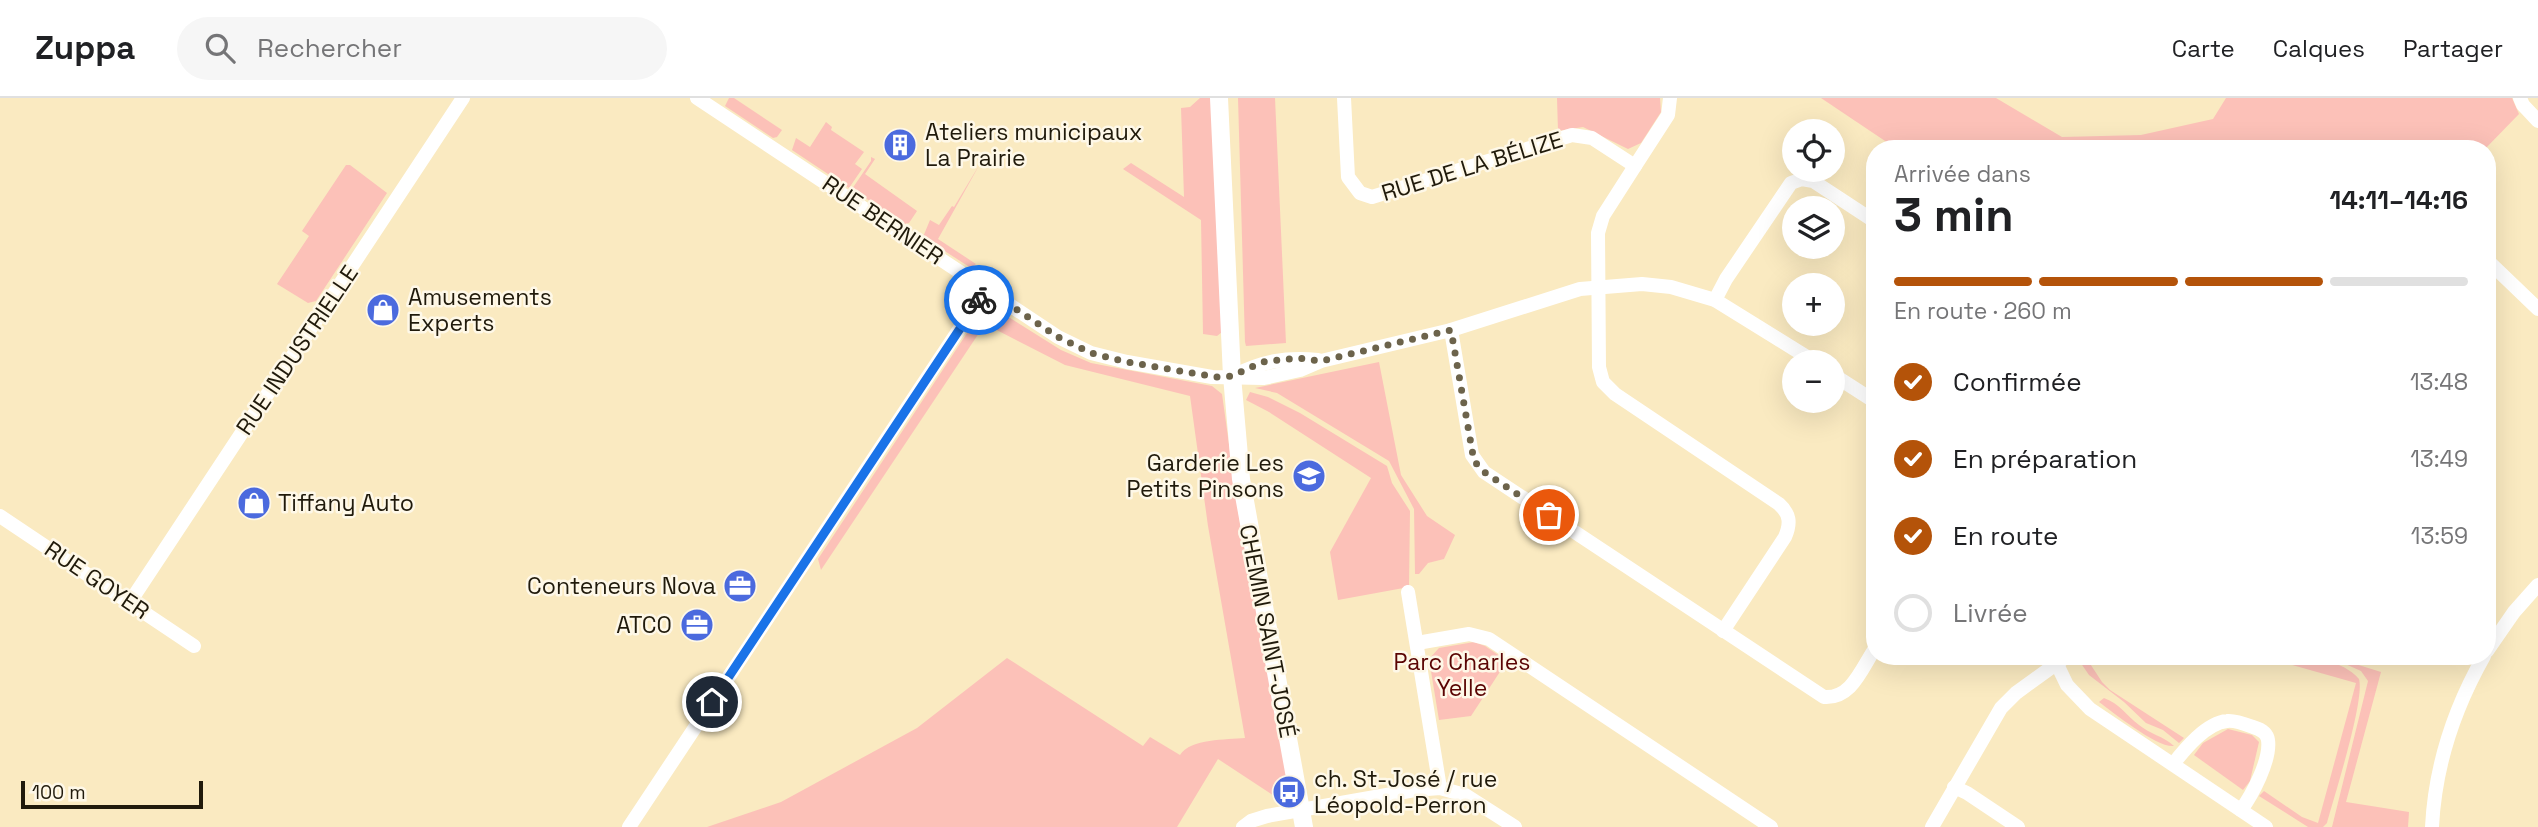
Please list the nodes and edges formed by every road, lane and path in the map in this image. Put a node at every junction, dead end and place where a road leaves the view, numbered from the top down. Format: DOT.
graph roads {
  1 [pos="463,98"];
  2 [pos="697,98"];
  3 [pos="1219,98"];
  4 [pos="1344,98"];
  5 [pos="1670,98"];
  6 [pos="2520,98"];
  7 [pos="2538,121"];
  8 [pos="1635,166"];
  9 [pos="1866,216"];
  10 [pos="2496,269"];
  11 [pos="1598,286"];
  12 [pos="986,289"];
  13 [pos="1715,300"];
  14 [pos="2538,309"];
  15 [pos="1451,330"];
  16 [pos="1796,350"];
  17 [pos="1232,376"];
  18 [pos="1845,382"];
  19 [pos="1866,396"];
  20 [pos="0,516"];
  21 [pos="2538,585"];
  22 [pos="1408,592"];
  23 [pos="130,602"];
  24 [pos="1723,631"];
  25 [pos="2496,633"];
  26 [pos="1417,643"];
  27 [pos="194,646"];
  28 [pos="1866,663"];
  29 [pos="2051,665"];
  30 [pos="2061,665"];
  31 [pos="2479,665"];
  32 [pos="2173,764"];
  33 [pos="1954,787"];
  34 [pos="1440,788"];
  35 [pos="2241,810"];
  36 [pos="1303,819"];
  37 [pos="629,827"];
  38 [pos="1244,827"];
  39 [pos="1516,827"];
  40 [pos="1771,827"];
  41 [pos="1932,827"];
  42 [pos="2018,827"];
  43 [pos="2266,827"];
  44 [pos="2432,827"];
  1 -- 23 [label="street, RUE INDUSTRIELLE"];
  2 -- 12 [label="street, RUE BERNIER"];
  3 -- 17 [label="street, CHEMIN SAINT-JOSÉ"];
  4 -- 8 [label="street, RUE DE LA BÉLIZE"];
  5 -- 8 [label="street"];
  6 -- 7 [label="street"];
  8 -- 11 [label="street"];
  9 -- 13 [label="street"];
  10 -- 14 [label="street"];
  11 -- 13 [label="street, RUE BERNIER"];
  11 -- 15 [label="street, RUE BERNIER"];
  11 -- 24 [label="street"];
  12 -- 17 [label="street, RUE BERNIER"];
  12 -- 37 [label="street"];
  13 -- 16 [label="street, RUE BERNIER"];
  15 -- 17 [label="street, RUE BERNIER"];
  15 -- 24 [label="street"];
  17 -- 36 [label="street, CHEMIN SAINT-JOSÉ"];
  18 -- 19 [label="street"];
  20 -- 23 [label="street, RUE GOYER"];
  21 -- 25 [label="street"];
  22 -- 26 [label="street"];
  23 -- 27 [label="street, RUE GOYER"];
  24 -- 28 [label="street"];
  26 -- 34 [label="street"];
  26 -- 40 [label="street"];
  29 -- 33 [label="street"];
  30 -- 32 [label="street"];
  31 -- 44 [label="street"];
  32 -- 35 [label="street"];
  32 -- 35 [label="street"];
  33 -- 41 [label="street"];
  33 -- 42 [label="street"];
  34 -- 36 [label="street"];
  34 -- 39 [label="street"];
  35 -- 43 [label="street"];
  36 -- 38 [label="street"];
}
